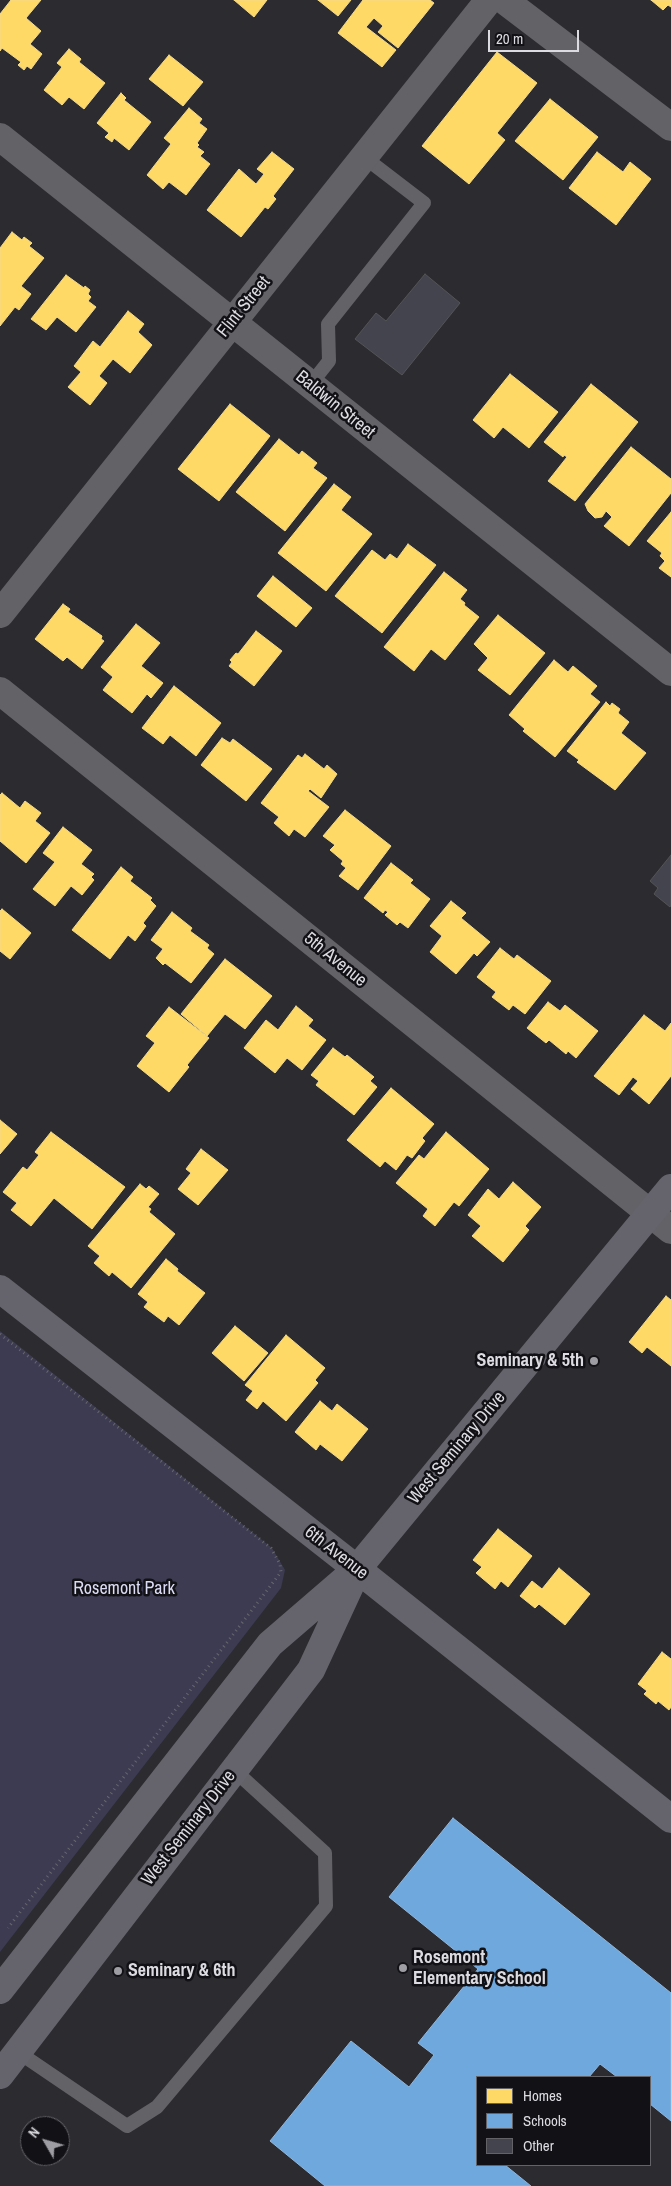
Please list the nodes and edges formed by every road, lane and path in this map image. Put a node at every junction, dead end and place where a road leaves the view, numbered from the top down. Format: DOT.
graph roads {
  1 [pos="489,0"];
  2 [pos="504,0"];
  3 [pos="671,127"];
  4 [pos="0,137"];
  5 [pos="364,157"];
  6 [pos="232,322"];
  7 [pos="310,385"];
  8 [pos="0,614"];
  9 [pos="671,672"];
  10 [pos="0,691"];
  11 [pos="671,1188"];
  12 [pos="661,1222"];
  13 [pos="0,1289"];
  14 [pos="0,1334"];
  15 [pos="357,1569"];
  16 [pos="234,1770"];
  17 [pos="671,1819"];
  18 [pos="6,1930"];
  19 [pos="0,1990"];
  20 [pos="18,2052"];
  21 [pos="0,2075"];
  1 -- 5 [label="street, Flint Street"];
  2 -- 3 [label="street"];
  4 -- 6 [label="street, Baldwin Street"];
  5 -- 6 [label="street, Flint Street"];
  5 -- 7 [label="lane"];
  6 -- 7 [label="street, Baldwin Street"];
  6 -- 8 [label="street, Flint Street"];
  7 -- 9 [label="street, Baldwin Street"];
  10 -- 12 [label="street, 5th Avenue"];
  11 -- 12 [label="main road, West Seminary Drive"];
  12 -- 15 [label="main road, West Seminary Drive"];
  13 -- 15 [label="main road, 6th Avenue"];
  14 -- 18 [label="path"];
  15 -- 16 [label="main road, West Seminary Drive"];
  15 -- 17 [label="main road, 6th Avenue"];
  15 -- 19 [label="main road, West Seminary Drive"];
  16 -- 20 [label="main road, West Seminary Drive"];
  16 -- 20 [label="lane"];
  20 -- 21 [label="main road, West Seminary Drive"];
}
